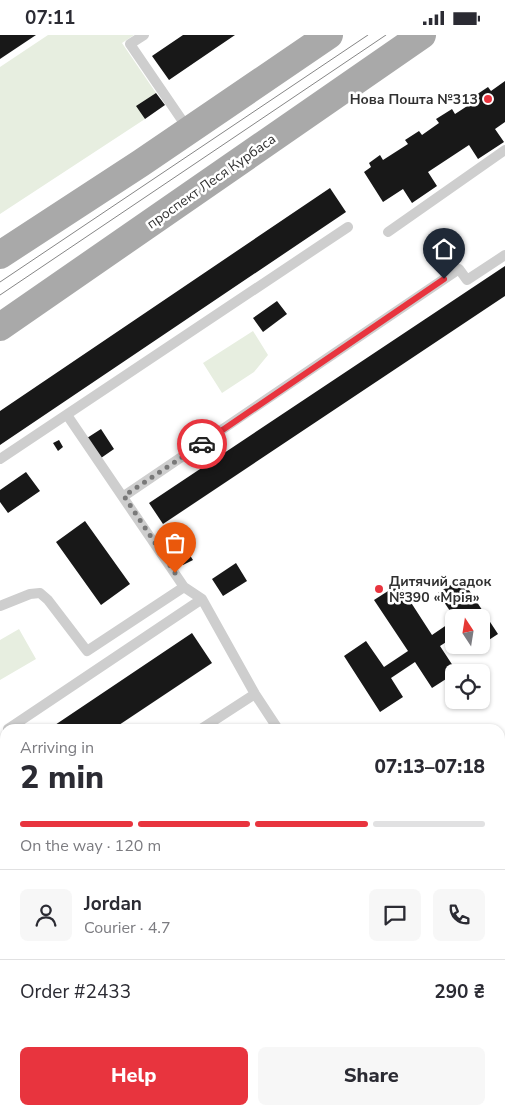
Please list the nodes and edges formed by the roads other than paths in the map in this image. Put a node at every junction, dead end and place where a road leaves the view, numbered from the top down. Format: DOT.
graph roads {
  1 [pos="144,35"];
  2 [pos="329,35"];
  3 [pos="422,35"];
  4 [pos="189,130"];
  5 [pos="505,150"];
  6 [pos="348,227"];
  7 [pos="388,232"];
  8 [pos="0,255"];
  9 [pos="505,255"];
  10 [pos="0,327"];
  11 [pos="67,415"];
  12 [pos="0,459"];
  13 [pos="124,496"];
  14 [pos="184,587"];
  15 [pos="202,599"];
  16 [pos="0,606"];
  17 [pos="255,694"];
  18 [pos="15,724"];
  19 [pos="209,724"];
  20 [pos="275,724"];
  1 -- 4 [label="lane"];
  2 -- 4 [label="main road"];
  3 -- 10 [label="main road, проспект Леся Курбаса"];
  4 -- 8 [label="main road"];
  5 -- 7 [label="lane"];
  6 -- 11 [label="lane"];
  9 -- 13 [label="lane"];
  11 -- 12 [label="lane"];
  11 -- 13 [label="lane"];
  13 -- 14 [label="lane"];
  14 -- 15 [label="lane"];
  14 -- 16 [label="lane"];
  15 -- 17 [label="lane"];
  15 -- 18 [label="lane"];
  17 -- 19 [label="lane"];
  17 -- 20 [label="lane"];
}
